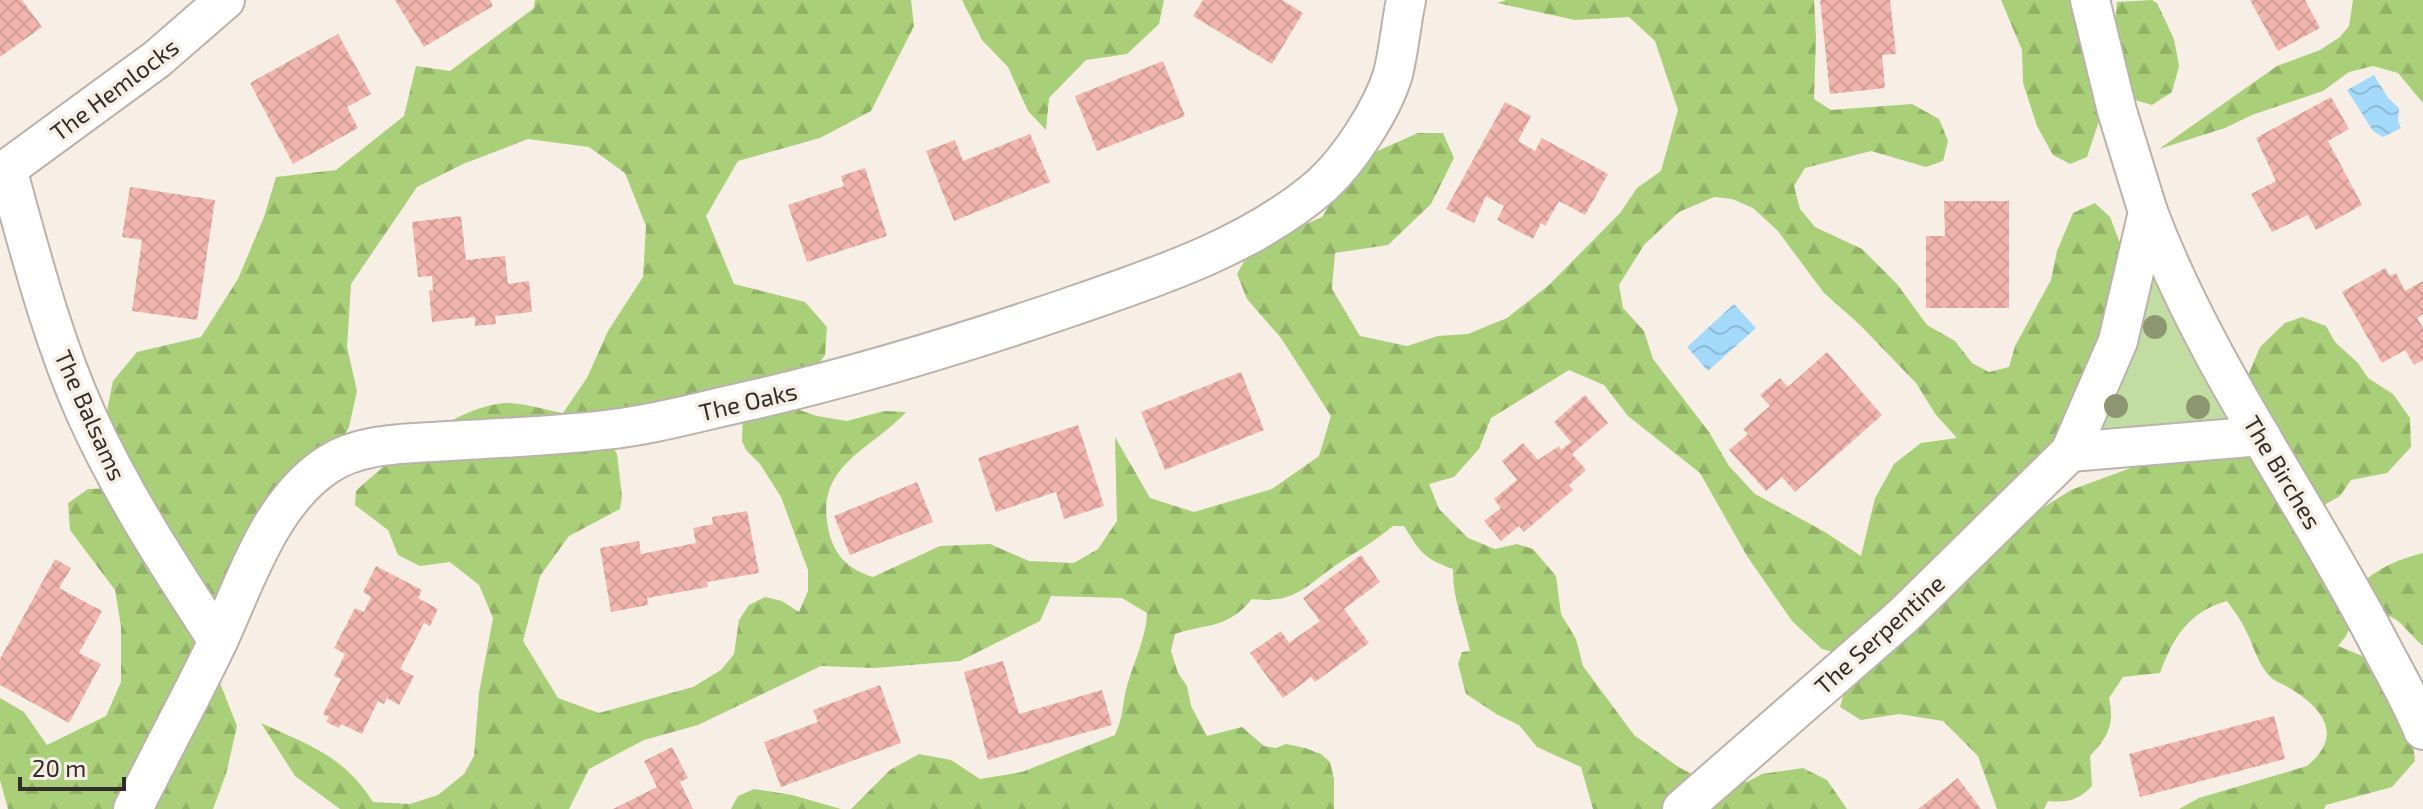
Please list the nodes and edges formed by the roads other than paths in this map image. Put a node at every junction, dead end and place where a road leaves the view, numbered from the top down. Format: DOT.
graph roads {
  1 [pos="225,0"];
  2 [pos="1406,0"];
  3 [pos="2090,0"];
  4 [pos="3,172"];
  5 [pos="2148,212"];
  6 [pos="2261,436"];
  7 [pos="2070,452"];
  8 [pos="218,641"];
  9 [pos="2423,730"];
  10 [pos="133,809"];
  11 [pos="1682,809"];
  1 -- 4 [label="street, The Hemlocks"];
  2 -- 8 [label="street, The Oaks"];
  3 -- 5 [label="street"];
  4 -- 8 [label="street, The Balsams"];
  5 -- 6 [label="street, The Birches"];
  5 -- 7 [label="street, The Serpentine"];
  6 -- 7 [label="street"];
  6 -- 9 [label="street, The Birches"];
  7 -- 11 [label="street, The Serpentine"];
  8 -- 10 [label="street, The Oaks"];
}
